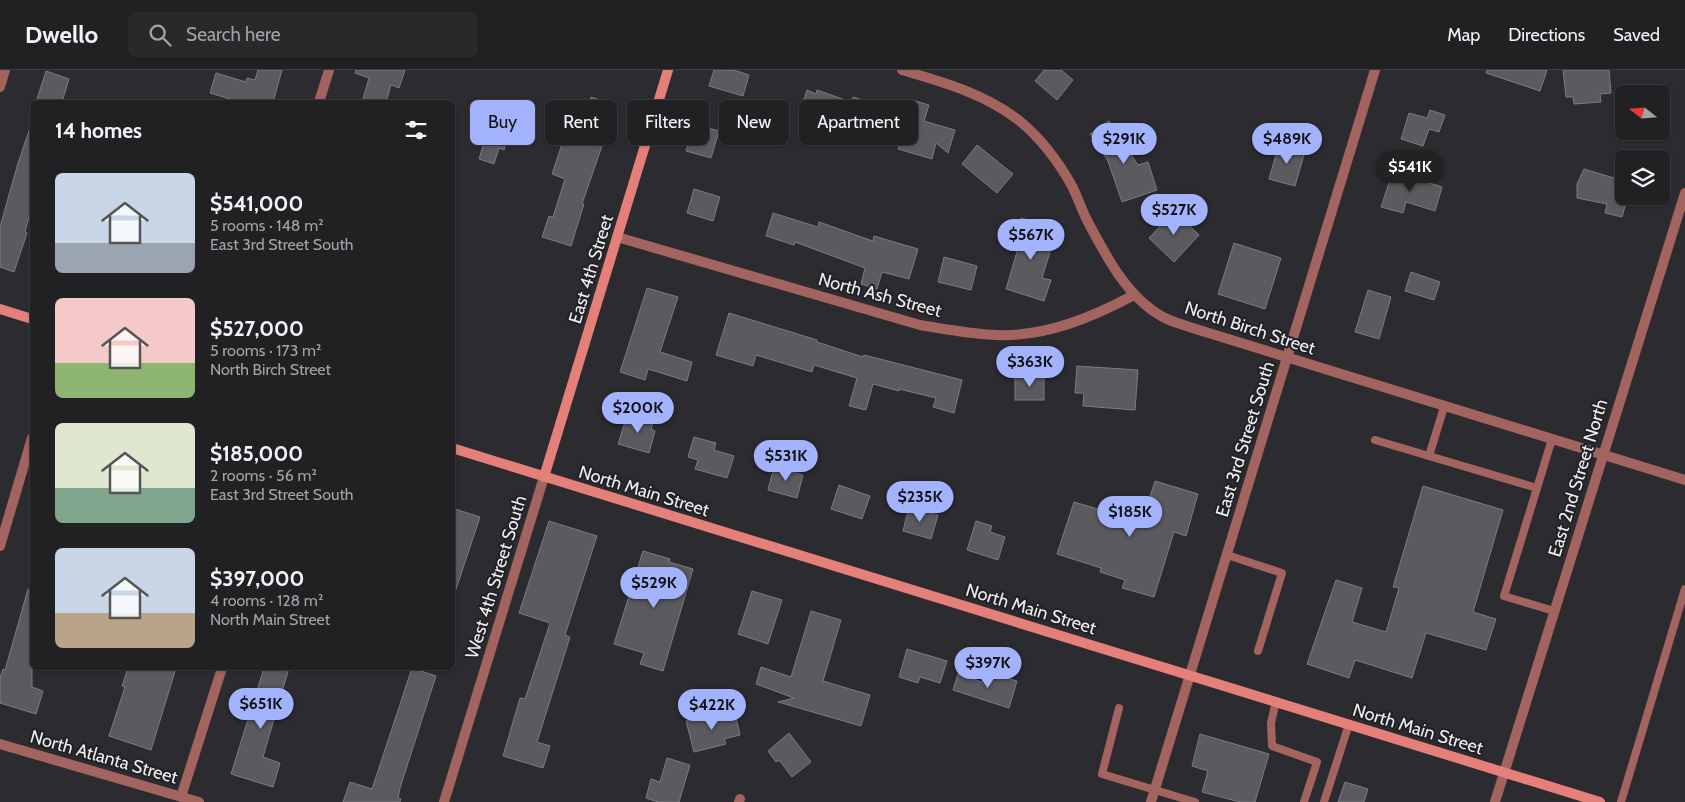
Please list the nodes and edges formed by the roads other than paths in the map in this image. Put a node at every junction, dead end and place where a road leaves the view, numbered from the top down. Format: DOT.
graph roads {
  1 [pos="5,70"];
  2 [pos="329,70"];
  3 [pos="668,70"];
  4 [pos="902,70"];
  5 [pos="1375,70"];
  6 [pos="0,87"];
  7 [pos="320,100"];
  8 [pos="1685,193"];
  9 [pos="617,237"];
  10 [pos="1134,296"];
  11 [pos="0,309"];
  12 [pos="30,318"];
  13 [pos="1286,357"];
  14 [pos="1444,407"];
  15 [pos="1552,439"];
  16 [pos="1375,440"];
  17 [pos="30,445"];
  18 [pos="455,449"];
  19 [pos="1602,455"];
  20 [pos="1429,456"];
  21 [pos="544,477"];
  22 [pos="1685,480"];
  23 [pos="1537,488"];
  24 [pos="0,546"];
  25 [pos="1226,555"];
  26 [pos="1685,589"];
  27 [pos="1554,611"];
  28 [pos="1258,650"];
  29 [pos="221,670"];
  30 [pos="1189,674"];
  31 [pos="1276,702"];
  32 [pos="1119,708"];
  33 [pos="1349,724"];
  34 [pos="0,744"];
  35 [pos="1504,773"];
  36 [pos="1155,790"];
  37 [pos="181,797"];
  38 [pos="199,802"];
  39 [pos="444,802"];
  40 [pos="1151,802"];
  41 [pos="1195,802"];
  42 [pos="1304,802"];
  43 [pos="1324,802"];
  44 [pos="1496,802"];
  45 [pos="1600,802"];
  46 [pos="1622,802"];
  1 -- 6 [label="street"];
  2 -- 7 [label="street"];
  3 -- 9 [label="main road, East 4th Street"];
  4 -- 10 [label="street, North Birch Street"];
  5 -- 13 [label="street, East 3rd Street South"];
  8 -- 19 [label="street, East 2nd Street North"];
  9 -- 10 [label="street, North Ash Street"];
  9 -- 21 [label="main road, East 4th Street"];
  10 -- 13 [label="street, North Birch Street"];
  11 -- 12 [label="main road"];
  13 -- 14 [label="street, North Birch Street"];
  13 -- 25 [label="street, East 3rd Street South"];
  14 -- 15 [label="street, North Birch Street"];
  14 -- 20 [label="lane"];
  15 -- 19 [label="street, North Birch Street"];
  15 -- 23 [label="lane"];
  16 -- 20 [label="lane"];
  17 -- 24 [label="street"];
  18 -- 21 [label="main road, North Main Street"];
  19 -- 22 [label="street, North Birch Street"];
  19 -- 27 [label="street, East 2nd Street North"];
  20 -- 23 [label="lane"];
  21 -- 30 [label="main road, North Main Street"];
  21 -- 39 [label="street, West 4th Street South"];
  23 -- 27 [label="lane"];
  25 -- 28 [label="lane"];
  25 -- 30 [label="street, East 3rd Street South"];
  26 -- 46 [label="lane"];
  27 -- 35 [label="street, East 2nd Street North"];
  29 -- 37 [label="street"];
  30 -- 31 [label="main road, North Main Street"];
  30 -- 36 [label="street, East 3rd Street South"];
  31 -- 33 [label="main road, North Main Street"];
  31 -- 42 [label="lane"];
  32 -- 36 [label="lane"];
  33 -- 35 [label="main road, North Main Street"];
  33 -- 43 [label="lane"];
  34 -- 37 [label="street, North Atlanta Street"];
  35 -- 44 [label="street, East 2nd Street North"];
  35 -- 45 [label="main road, North Main Street"];
  36 -- 40 [label="street, East 3rd Street South"];
  36 -- 41 [label="lane"];
  37 -- 38 [label="street, North Atlanta Street"];
}
